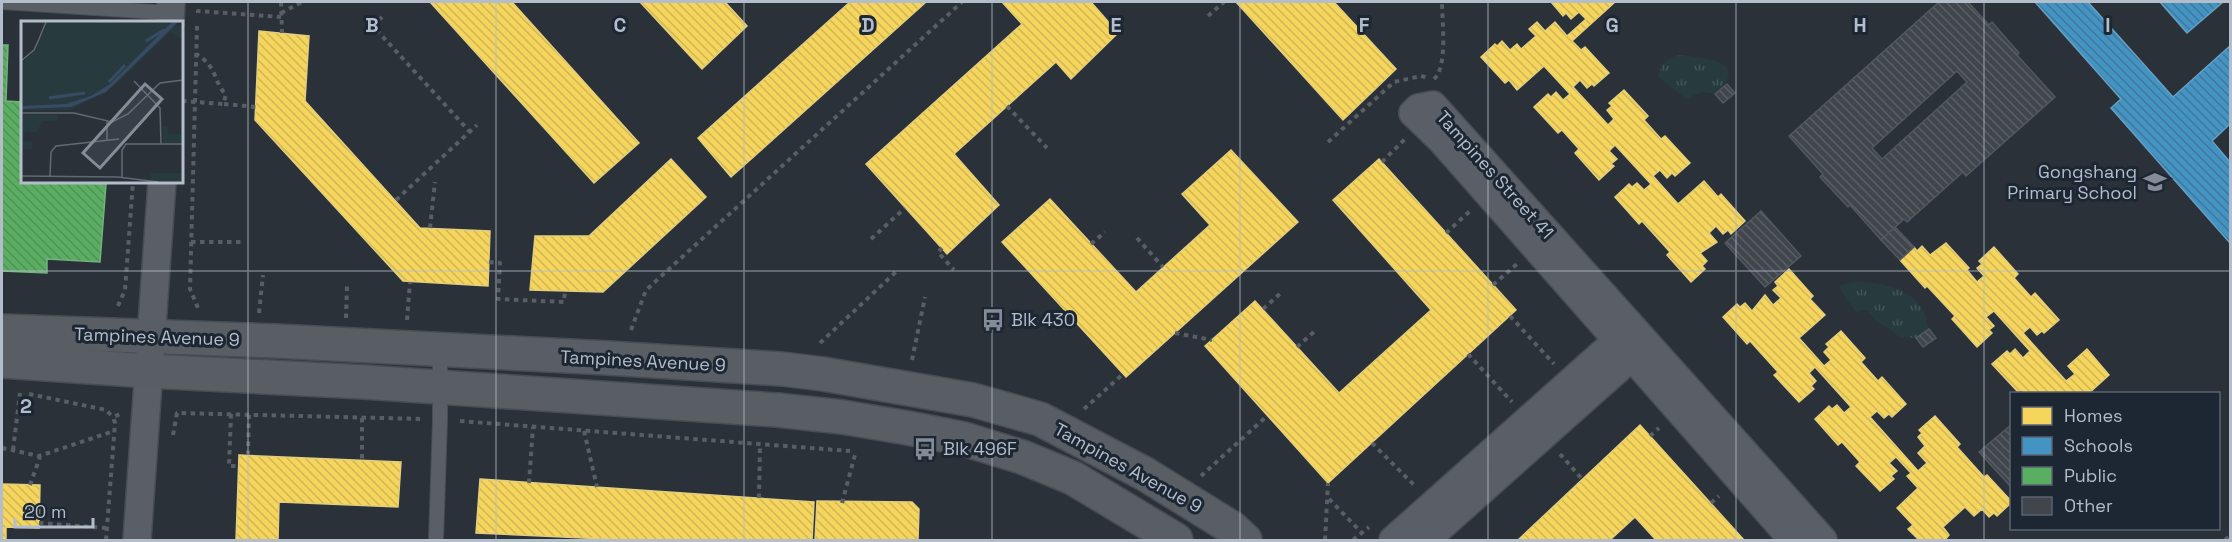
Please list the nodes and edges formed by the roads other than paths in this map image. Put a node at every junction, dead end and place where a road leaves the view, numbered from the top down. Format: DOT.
graph roads {
  1 [pos="5,2"];
  2 [pos="171,12"];
  3 [pos="162,183"];
  4 [pos="2,331"];
  5 [pos="151,337"];
  6 [pos="1632,342"];
  7 [pos="440,351"];
  8 [pos="2,361"];
  9 [pos="149,371"];
  10 [pos="440,388"];
  11 [pos="137,540"];
  12 [pos="436,540"];
  13 [pos="1176,540"];
  14 [pos="1245,540"];
  15 [pos="1393,540"];
  16 [pos="1426,540"];
  17 [pos="1793,540"];
  18 [pos="1823,540"];
  1 -- 2 [label="lane"];
  3 -- 5 [label="street"];
  4 -- 5 [label="main road, Tampines Avenue 9"];
  5 -- 7 [label="main road, Tampines Avenue 9"];
  5 -- 9 [label="street"];
  6 -- 6 [label="street, Tampines Street 41"];
  6 -- 15 [label="street"];
  6 -- 16 [label="street"];
  6 -- 17 [label="street, Tampines Street 41"];
  6 -- 18 [label="street, Tampines Street 41"];
  7 -- 10 [label="lane"];
  7 -- 14 [label="main road, Tampines Avenue 9"];
  8 -- 9 [label="main road, Tampines Avenue 9"];
  9 -- 10 [label="main road, Tampines Avenue 9"];
  9 -- 11 [label="street"];
  10 -- 12 [label="lane"];
  10 -- 13 [label="main road, Tampines Avenue 9"];
}
